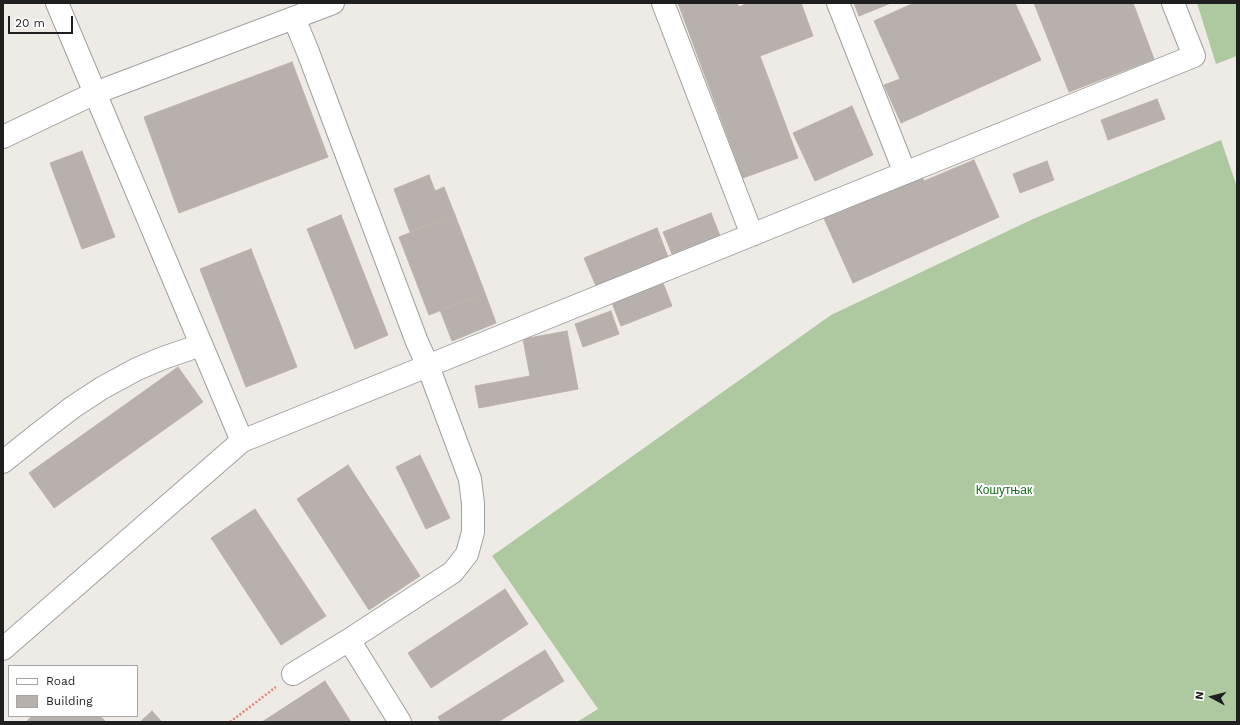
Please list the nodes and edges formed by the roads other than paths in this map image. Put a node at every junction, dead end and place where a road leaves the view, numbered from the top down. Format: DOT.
graph roads {
  1 [pos="57,3"];
  2 [pos="333,3"];
  3 [pos="663,3"];
  4 [pos="838,3"];
  5 [pos="1173,3"];
  6 [pos="294,18"];
  7 [pos="95,94"];
  8 [pos="3,137"];
  9 [pos="905,173"];
  10 [pos="752,235"];
  11 [pos="201,345"];
  12 [pos="428,366"];
  13 [pos="242,441"];
  14 [pos="3,462"];
  15 [pos="349,640"];
  16 [pos="3,649"];
  17 [pos="293,674"];
  18 [pos="400,722"];
  1 -- 7 [label="lane"];
  2 -- 6 [label="lane"];
  3 -- 10 [label="lane"];
  4 -- 9 [label="lane"];
  5 -- 9 [label="lane"];
  6 -- 7 [label="lane"];
  6 -- 12 [label="lane"];
  7 -- 8 [label="lane"];
  7 -- 11 [label="lane"];
  9 -- 10 [label="lane"];
  10 -- 12 [label="lane"];
  11 -- 13 [label="lane"];
  11 -- 14 [label="lane"];
  12 -- 13 [label="lane"];
  12 -- 15 [label="lane"];
  13 -- 16 [label="lane"];
  15 -- 17 [label="lane"];
  15 -- 18 [label="lane"];
}
